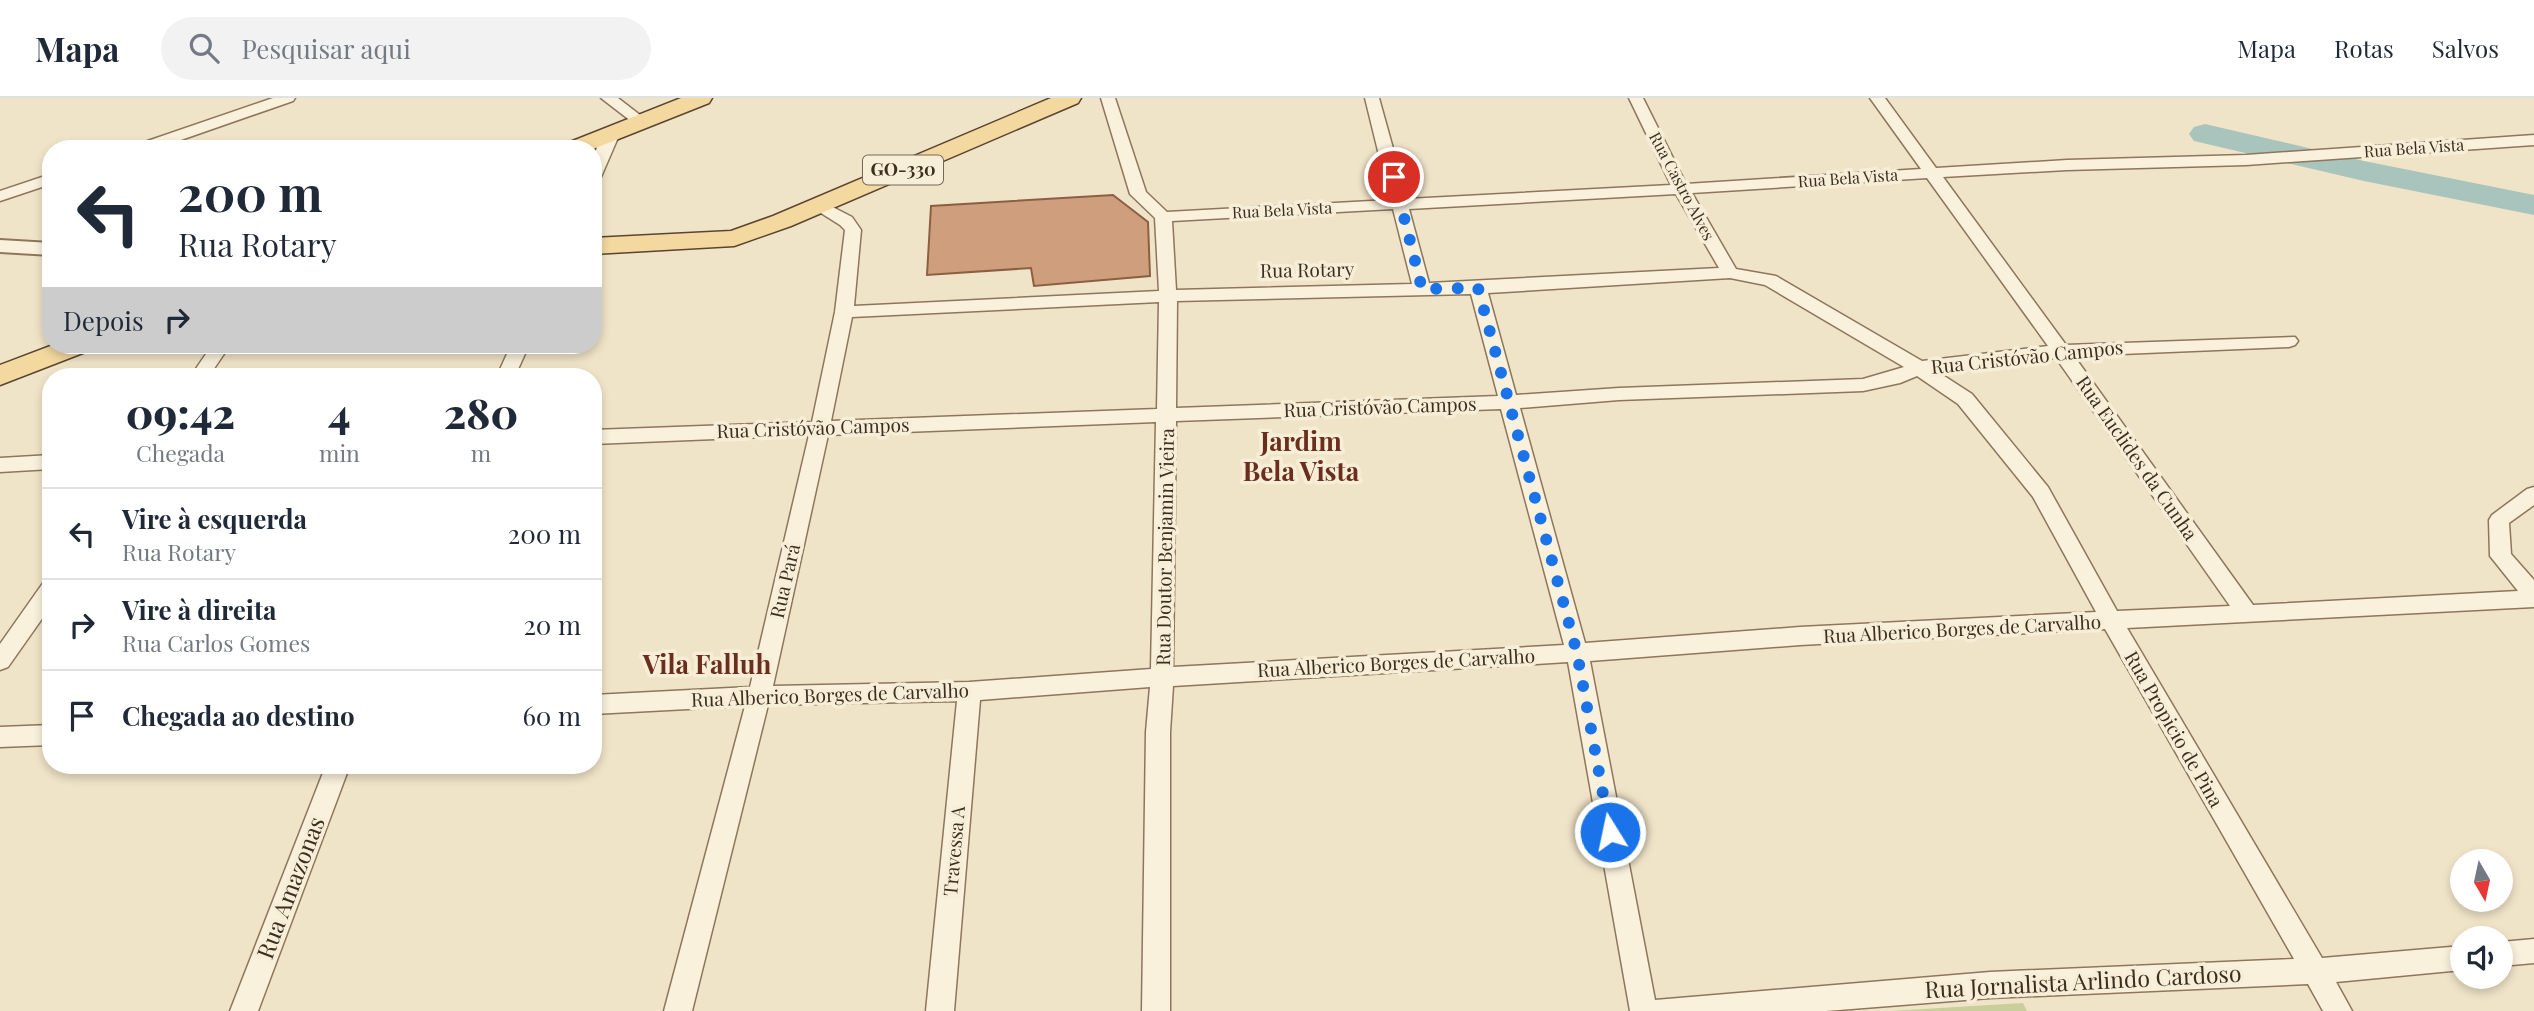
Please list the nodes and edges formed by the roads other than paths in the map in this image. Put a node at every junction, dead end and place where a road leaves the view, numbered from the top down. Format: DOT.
graph roads {
  1 [pos="288,98"];
  2 [pos="608,98"];
  3 [pos="701,98"];
  4 [pos="1070,98"];
  5 [pos="1108,98"];
  6 [pos="1372,98"];
  7 [pos="1636,98"];
  8 [pos="1877,98"];
  9 [pos="641,122"];
  10 [pos="612,133"];
  11 [pos="165,140"];
  12 [pos="595,140"];
  13 [pos="2534,140"];
  14 [pos="602,156"];
  15 [pos="1930,172"];
  16 [pos="42,182"];
  17 [pos="1681,189"];
  18 [pos="0,196"];
  19 [pos="1401,203"];
  20 [pos="819,205"];
  21 [pos="1163,217"];
  22 [pos="602,245"];
  23 [pos="1,247"];
  24 [pos="42,249"];
  25 [pos="1730,273"];
  26 [pos="1770,280"];
  27 [pos="1478,288"];
  28 [pos="1422,289"];
  29 [pos="1168,296"];
  30 [pos="844,312"];
  31 [pos="2289,341"];
  32 [pos="2061,351"];
  33 [pos="55,354"];
  34 [pos="1919,368"];
  35 [pos="0,376"];
  36 [pos="1510,402"];
  37 [pos="1168,415"];
  38 [pos="820,428"];
  39 [pos="602,437"];
  40 [pos="42,463"];
  41 [pos="0,465"];
  42 [pos="2534,494"];
  43 [pos="2534,597"];
  44 [pos="42,602"];
  45 [pos="2248,615"];
  46 [pos="2112,622"];
  47 [pos="1577,653"];
  48 [pos="0,661"];
  49 [pos="1162,677"];
  50 [pos="970,691"];
  51 [pos="759,696"];
  52 [pos="602,705"];
  53 [pos="42,735"];
  54 [pos="0,737"];
  55 [pos="335,774"];
  56 [pos="2534,951"];
  57 [pos="2513,953"];
  58 [pos="2450,959"];
  59 [pos="2316,971"];
  60 [pos="244,1011"];
  61 [pos="678,1011"];
  62 [pos="940,1011"];
  63 [pos="1156,1011"];
  64 [pos="1643,1011"];
  65 [pos="1662,1011"];
  66 [pos="2338,1011"];
  1 -- 11 [label="street"];
  2 -- 9 [label="street"];
  3 -- 9 [label="main road"];
  4 -- 20 [label="main road, GO-330"];
  5 -- 21 [label="street"];
  6 -- 19 [label="street"];
  7 -- 17 [label="street, Rua Castro Alves"];
  8 -- 15 [label="street, Rua Euclides da Cunha"];
  9 -- 10 [label="main road"];
  10 -- 12 [label="main road"];
  10 -- 14 [label="street"];
  13 -- 15 [label="street, Rua Bela Vista"];
  15 -- 17 [label="street, Rua Bela Vista"];
  15 -- 32 [label="street, Rua Euclides da Cunha"];
  16 -- 18 [label="street"];
  17 -- 19 [label="street, Rua Bela Vista"];
  17 -- 25 [label="street, Rua Castro Alves"];
  19 -- 21 [label="street, Rua Bela Vista"];
  19 -- 28 [label="street"];
  20 -- 22 [label="main road, GO-330"];
  20 -- 30 [label="street, Rua Pará"];
  21 -- 29 [label="street, Rua Doutor Benjamin Vieira"];
  23 -- 24 [label="street"];
  25 -- 26 [label="street, Rua Rotary"];
  25 -- 27 [label="street, Rua Rotary"];
  26 -- 34 [label="street, Rua Propicio de Pina"];
  27 -- 28 [label="street, Rua Rotary"];
  27 -- 36 [label="street"];
  28 -- 29 [label="street, Rua Rotary"];
  29 -- 30 [label="street, Rua Rotary"];
  29 -- 37 [label="street, Rua Doutor Benjamin Vieira"];
  30 -- 38 [label="street, Rua Pará"];
  31 -- 32 [label="street, Rua Cristóvão Campos"];
  32 -- 34 [label="street, Rua Cristóvão Campos"];
  32 -- 45 [label="street, Rua Euclides da Cunha"];
  33 -- 35 [label="main road"];
  34 -- 36 [label="street, Rua Cristóvão Campos"];
  34 -- 46 [label="street, Rua Propicio de Pina"];
  36 -- 37 [label="street, Rua Cristóvão Campos"];
  36 -- 47 [label="street"];
  37 -- 38 [label="street, Rua Cristóvão Campos"];
  37 -- 49 [label="street, Rua Doutor Benjamin Vieira"];
  38 -- 39 [label="street, Rua Cristóvão Campos"];
  38 -- 51 [label="street, Rua Pará"];
  40 -- 41 [label="street"];
  42 -- 43 [label="street"];
  43 -- 45 [label="street, Rua Alberico Borges de Carvalho"];
  44 -- 48 [label="street"];
  45 -- 46 [label="street, Rua Alberico Borges de Carvalho"];
  46 -- 47 [label="street, Rua Alberico Borges de Carvalho"];
  46 -- 59 [label="street, Rua Propicio de Pina"];
  47 -- 49 [label="street, Rua Alberico Borges de Carvalho"];
  47 -- 64 [label="street"];
  49 -- 50 [label="street, Rua Alberico Borges de Carvalho"];
  49 -- 63 [label="street, Rua Doutor Benjamin Vieira"];
  50 -- 51 [label="street, Rua Alberico Borges de Carvalho"];
  50 -- 62 [label="street, Travessa A"];
  51 -- 52 [label="street, Rua Alberico Borges de Carvalho"];
  51 -- 61 [label="street, Rua Pará"];
  53 -- 54 [label="street"];
  55 -- 60 [label="street, Rua Amazonas"];
  56 -- 57 [label="street"];
  58 -- 59 [label="street, Rua Jornalista Arlindo Cardoso"];
  59 -- 65 [label="street, Rua Jornalista Arlindo Cardoso"];
  59 -- 66 [label="street, Rua Propicio de Pina"];
}
